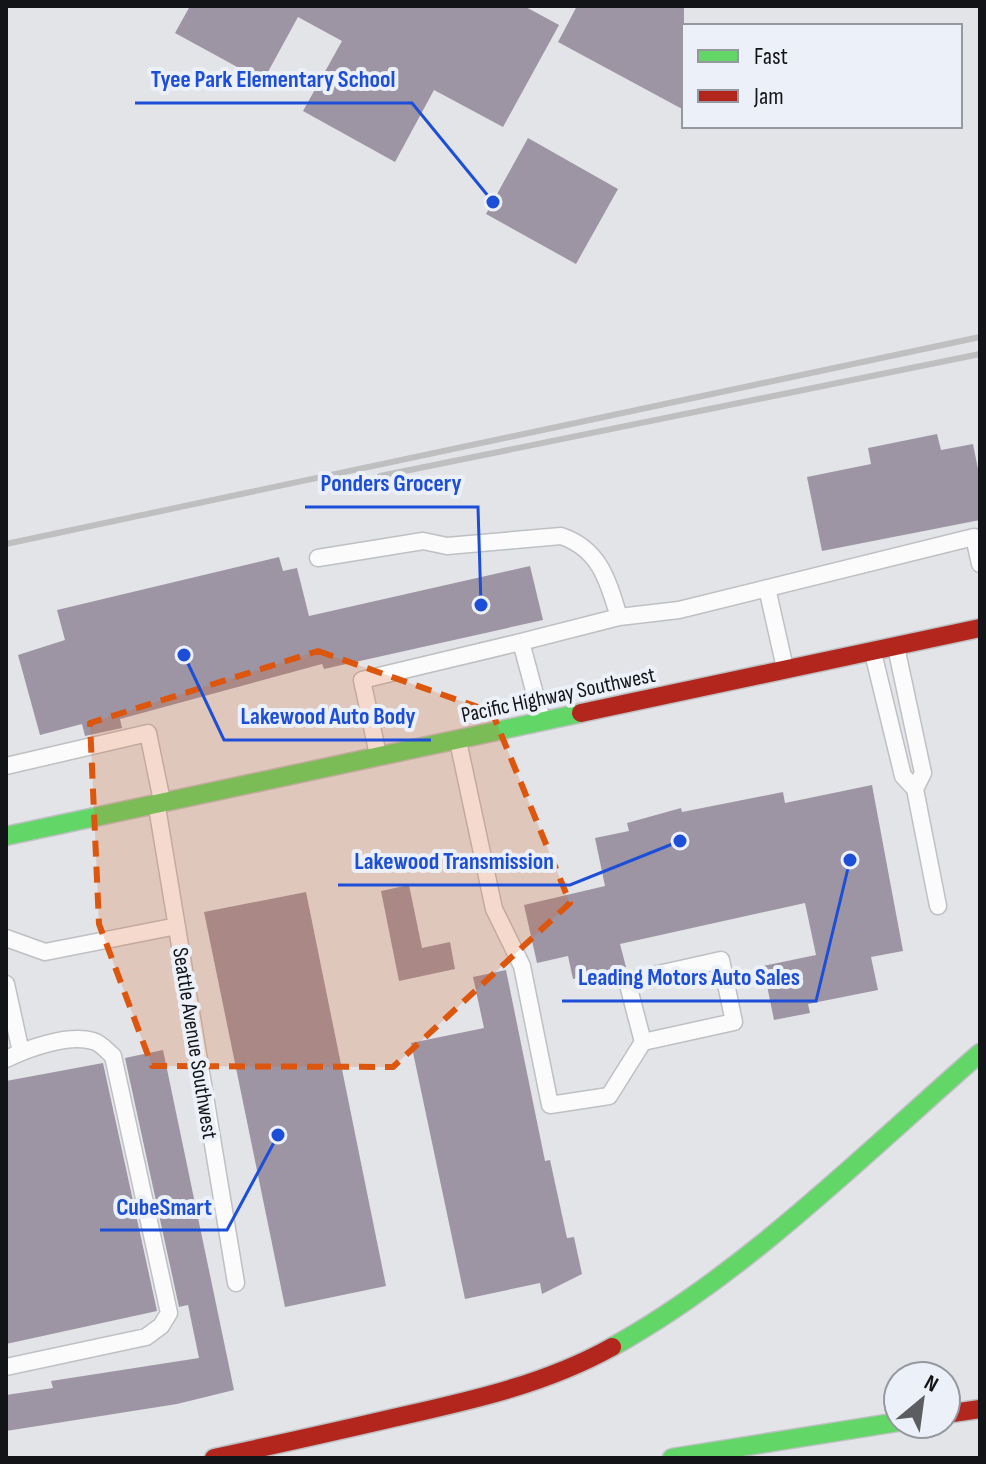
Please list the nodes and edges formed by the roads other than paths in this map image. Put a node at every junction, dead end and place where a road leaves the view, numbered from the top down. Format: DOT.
graph roads {
  1 [pos="318,558"];
  2 [pos="980,564"];
  3 [pos="767,588"];
  4 [pos="619,617"];
  5 [pos="980,628"];
  6 [pos="521,642"];
  7 [pos="895,646"];
  8 [pos="873,651"];
  9 [pos="786,670"];
  10 [pos="543,721"];
  11 [pos="458,740"];
  12 [pos="378,756"];
  13 [pos="9,765"];
  14 [pos="915,789"];
  15 [pos="159,803"];
  16 [pos="6,836"];
  17 [pos="938,906"];
  18 [pos="177,926"];
  19 [pos="6,938"];
  20 [pos="6,984"];
  21 [pos="643,1042"];
  22 [pos="980,1053"];
  23 [pos="13,1056"];
  24 [pos="236,1283"];
  25 [pos="6,1367"];
  26 [pos="882,1425"];
  27 [pos="214,1458"];
  28 [pos="672,1458"];
  1 -- 4 [label="lane"];
  2 -- 3 [label="lane"];
  3 -- 4 [label="lane"];
  3 -- 9 [label="lane"];
  4 -- 6 [label="lane"];
  5 -- 7 [label="main road, Pacific Highway Southwest"];
  6 -- 10 [label="lane"];
  6 -- 12 [label="lane"];
  7 -- 8 [label="main road, Pacific Highway Southwest"];
  7 -- 14 [label="lane"];
  8 -- 9 [label="main road, Pacific Highway Southwest"];
  8 -- 14 [label="lane"];
  9 -- 10 [label="main road, Pacific Highway Southwest"];
  10 -- 11 [label="main road, Pacific Highway Southwest"];
  11 -- 12 [label="main road, Pacific Highway Southwest"];
  11 -- 21 [label="lane"];
  12 -- 15 [label="main road, Pacific Highway Southwest"];
  13 -- 15 [label="lane, Seattle Avenue Southwest"];
  14 -- 17 [label="lane"];
  15 -- 16 [label="main road, Pacific Highway Southwest"];
  15 -- 18 [label="lane, Seattle Avenue Southwest"];
  18 -- 19 [label="lane"];
  18 -- 24 [label="lane, Seattle Avenue Southwest"];
  20 -- 23 [label="lane"];
  21 -- 21 [label="lane"];
  22 -- 27 [label="main road"];
  23 -- 25 [label="lane"];
  26 -- 28 [label="main road"];
}
